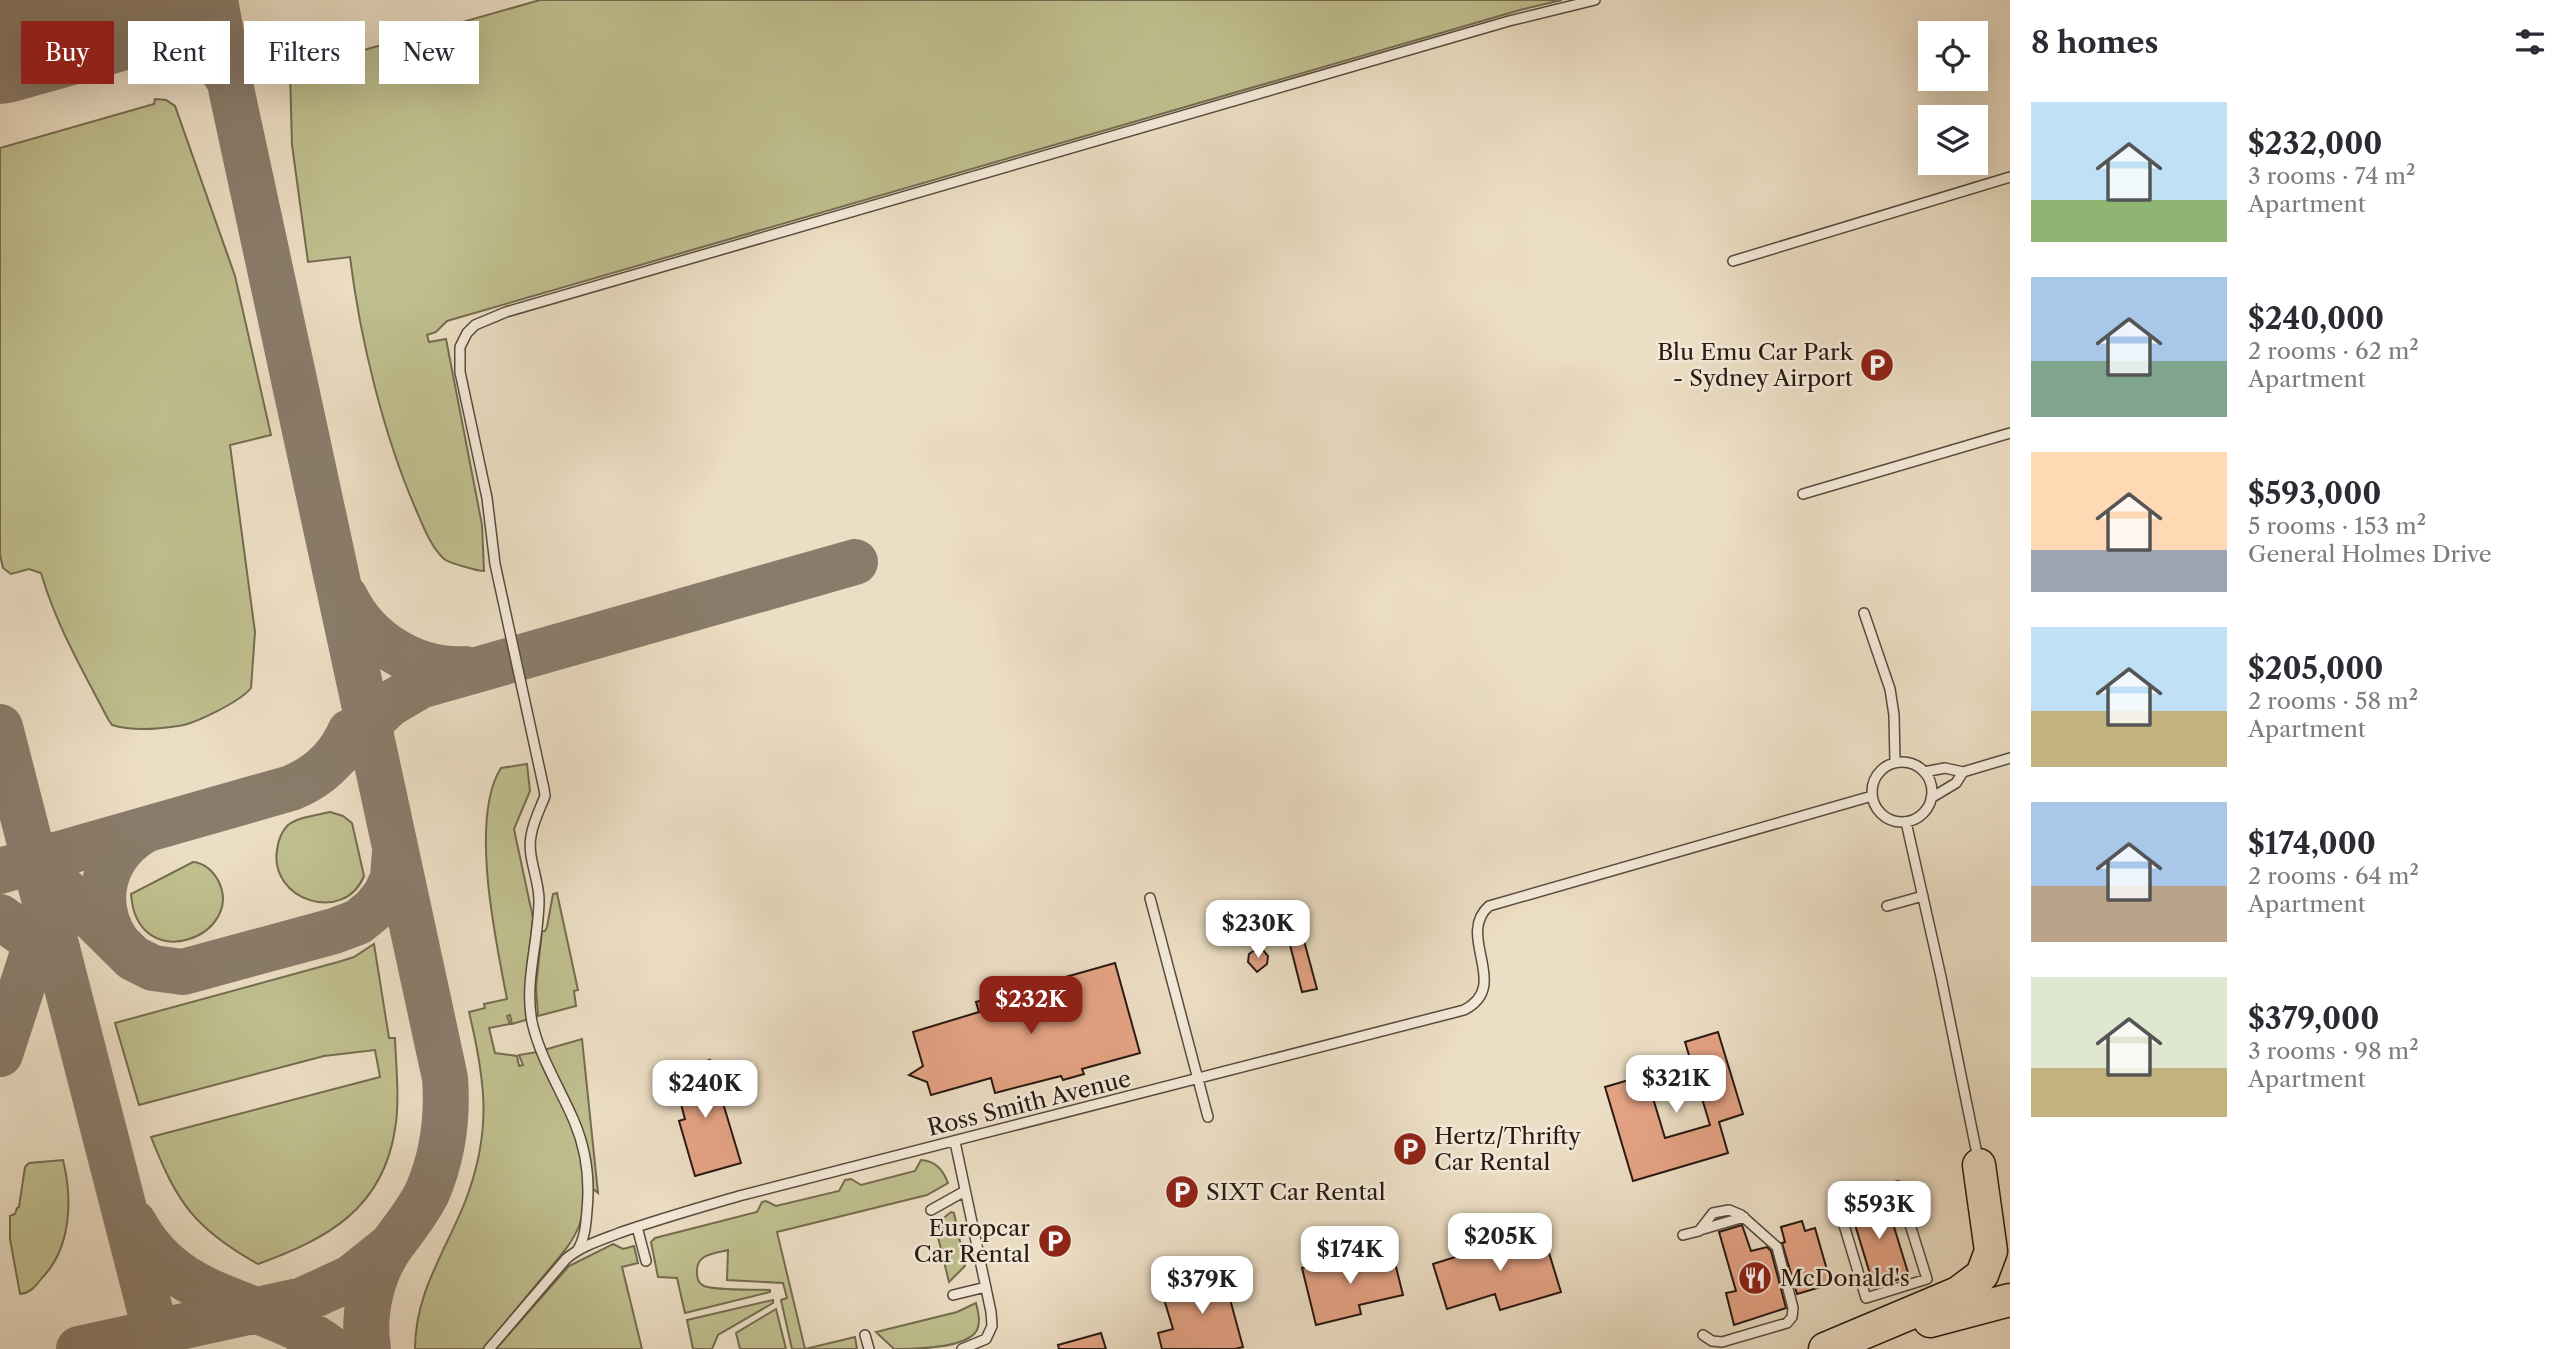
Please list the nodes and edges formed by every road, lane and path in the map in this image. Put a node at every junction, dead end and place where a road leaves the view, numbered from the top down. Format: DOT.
graph roads {
  1 [pos="1595,0"];
  2 [pos="2010,177"];
  3 [pos="1733,261"];
  4 [pos="2010,433"];
  5 [pos="1803,494"];
  6 [pos="1864,613"];
  7 [pos="2010,758"];
  8 [pos="1895,763"];
  9 [pos="1924,772"];
  10 [pos="1963,772"];
  11 [pos="1872,796"];
  12 [pos="1931,798"];
  13 [pos="1906,822"];
  14 [pos="1923,896"];
  15 [pos="1150,898"];
  16 [pos="1887,906"];
  17 [pos="1200,1079"];
  18 [pos="1208,1117"];
  19 [pos="955,1142"];
  20 [pos="1979,1165"];
  21 [pos="1898,1186"];
  22 [pos="965,1191"];
  23 [pos="1837,1202"];
  24 [pos="931,1210"];
  25 [pos="2010,1222"];
  26 [pos="637,1227"];
  27 [pos="1683,1235"];
  28 [pos="577,1251"];
  29 [pos="646,1261"];
  30 [pos="986,1287"];
  31 [pos="953,1295"];
  32 [pos="2010,1300"];
  33 [pos="865,1335"];
  34 [pos="1703,1335"];
  35 [pos="489,1349"];
  36 [pos="869,1349"];
  37 [pos="962,1349"];
  38 [pos="1826,1349"];
  1 -- 28 [label="lane"];
  2 -- 3 [label="lane"];
  4 -- 5 [label="lane"];
  6 -- 8 [label="lane"];
  7 -- 10 [label="lane"];
  8 -- 9 [label="lane"];
  8 -- 11 [label="lane"];
  9 -- 10 [label="lane"];
  9 -- 12 [label="lane"];
  10 -- 12 [label="lane"];
  11 -- 13 [label="lane"];
  11 -- 17 [label="lane, Ross Smith Avenue"];
  12 -- 13 [label="lane"];
  13 -- 14 [label="lane"];
  14 -- 16 [label="lane"];
  14 -- 20 [label="lane"];
  15 -- 17 [label="lane"];
  17 -- 18 [label="lane"];
  17 -- 19 [label="lane, Ross Smith Avenue"];
  19 -- 22 [label="lane"];
  19 -- 26 [label="lane, Ross Smith Avenue"];
  20 -- 25 [label="highway"];
  20 -- 38 [label="highway"];
  21 -- 23 [label="lane"];
  22 -- 24 [label="lane"];
  22 -- 30 [label="lane"];
  26 -- 28 [label="lane, Ross Smith Avenue"];
  26 -- 29 [label="lane"];
  27 -- 34 [label="lane"];
  28 -- 35 [label="lane"];
  30 -- 31 [label="lane"];
  30 -- 37 [label="lane"];
  32 -- 38 [label="highway"];
  33 -- 36 [label="lane"];
}
